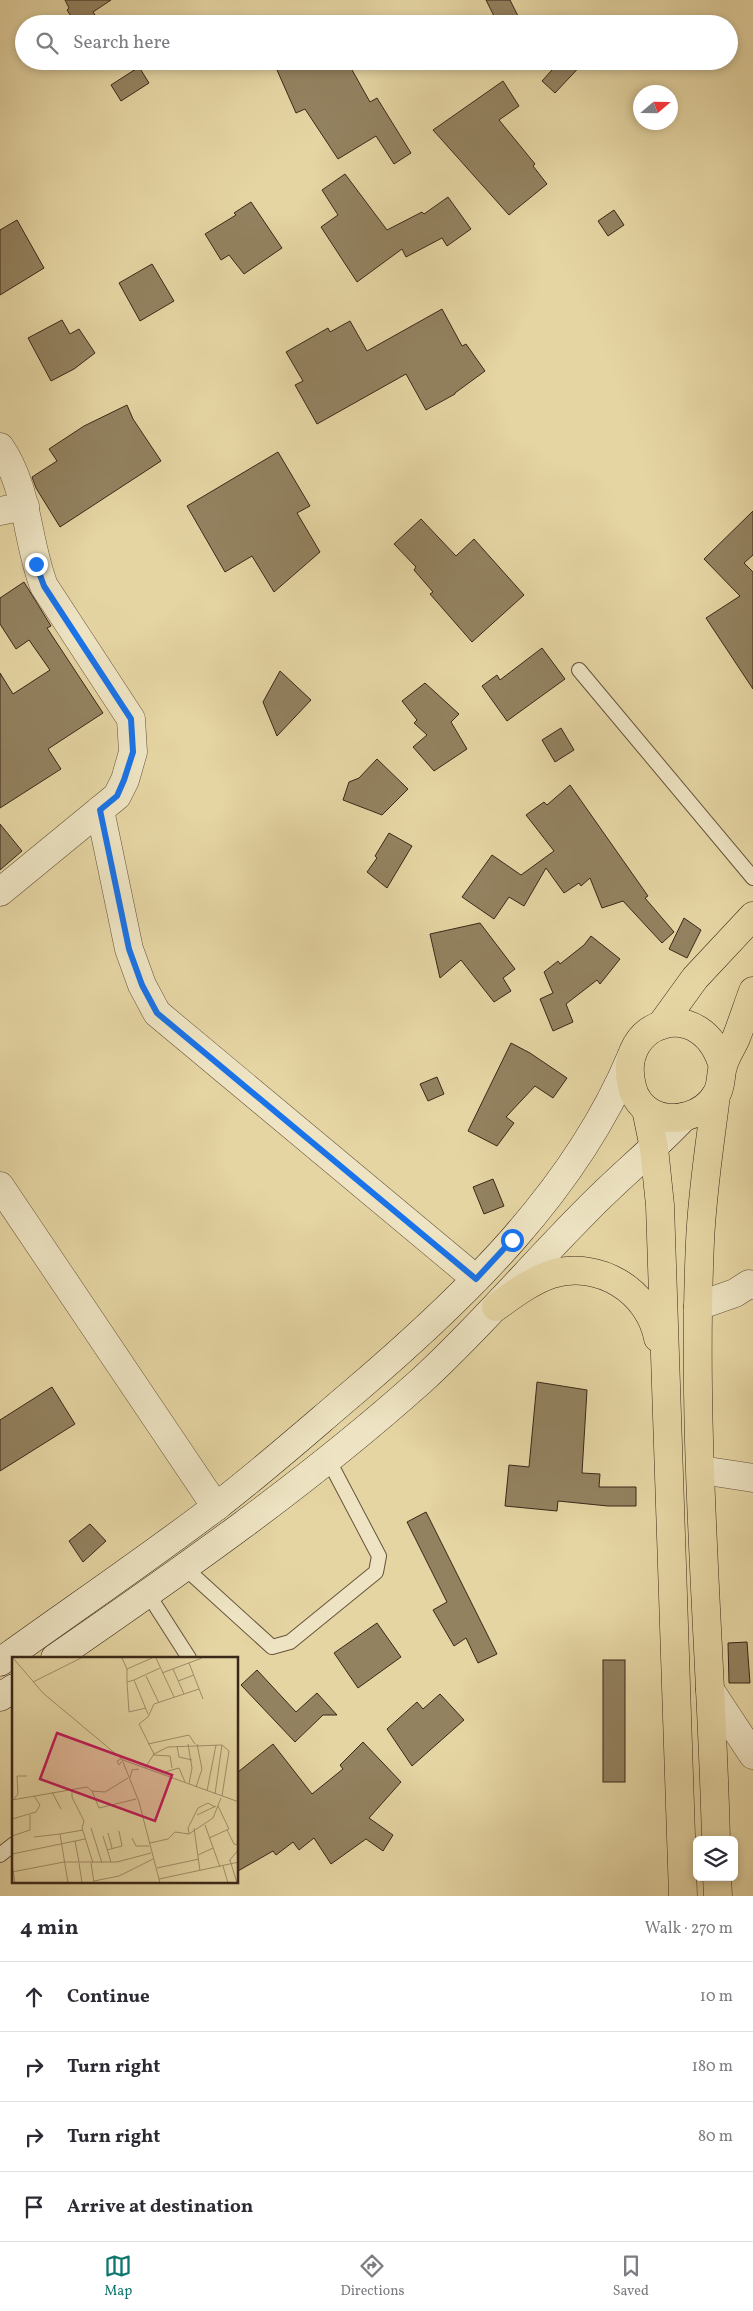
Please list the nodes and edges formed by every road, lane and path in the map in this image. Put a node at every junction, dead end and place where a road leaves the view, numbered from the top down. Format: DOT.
graph roads {
  1 [pos="0,447"];
  2 [pos="13,509"];
  3 [pos="579,670"];
  4 [pos="100,810"];
  5 [pos="753,878"];
  6 [pos="0,892"];
  7 [pos="753,916"];
  8 [pos="753,991"];
  9 [pos="661,1025"];
  10 [pos="630,1057"];
  11 [pos="723,1067"];
  12 [pos="716,1096"];
  13 [pos="646,1109"];
  14 [pos="684,1117"];
  15 [pos="654,1148"];
  16 [pos="0,1186"];
  17 [pos="476,1279"];
  18 [pos="753,1285"];
  19 [pos="698,1306"];
  20 [pos="496,1307"];
  21 [pos="666,1388"];
  22 [pos="328,1459"];
  23 [pos="701,1470"];
  24 [pos="753,1478"];
  25 [pos="216,1507"];
  26 [pos="185,1568"];
  27 [pos="148,1594"];
  28 [pos="70,1655"];
  29 [pos="188,1657"];
  30 [pos="0,1662"];
  31 [pos="710,1690"];
  32 [pos="753,1755"];
  33 [pos="716,1836"];
  34 [pos="12,1846"];
  35 [pos="0,1855"];
  36 [pos="717,1881"];
  37 [pos="683,1896"];
  38 [pos="718,1896"];
  1 -- 2 [label="street"];
  2 -- 4 [label="street"];
  3 -- 5 [label="lane"];
  4 -- 6 [label="street"];
  4 -- 17 [label="street"];
  7 -- 9 [label="highway"];
  8 -- 11 [label="highway"];
  9 -- 10 [label="highway"];
  9 -- 11 [label="highway"];
  10 -- 13 [label="highway"];
  10 -- 17 [label="street"];
  11 -- 12 [label="highway"];
  12 -- 14 [label="highway"];
  12 -- 19 [label="highway"];
  13 -- 14 [label="highway"];
  13 -- 15 [label="highway"];
  14 -- 15 [label="street"];
  15 -- 20 [label="street"];
  15 -- 21 [label="highway"];
  16 -- 25 [label="street"];
  17 -- 25 [label="street"];
  18 -- 19 [label="street"];
  19 -- 23 [label="highway"];
  20 -- 21 [label="highway"];
  20 -- 22 [label="street"];
  21 -- 37 [label="highway"];
  22 -- 26 [label="street"];
  22 -- 26 [label="lane"];
  23 -- 24 [label="street"];
  23 -- 31 [label="highway"];
  25 -- 30 [label="street"];
  26 -- 27 [label="street"];
  27 -- 28 [label="street"];
  27 -- 29 [label="lane"];
  31 -- 32 [label="street"];
  31 -- 33 [label="highway"];
  34 -- 35 [label="lane"];
  36 -- 38 [label="highway"];
}
